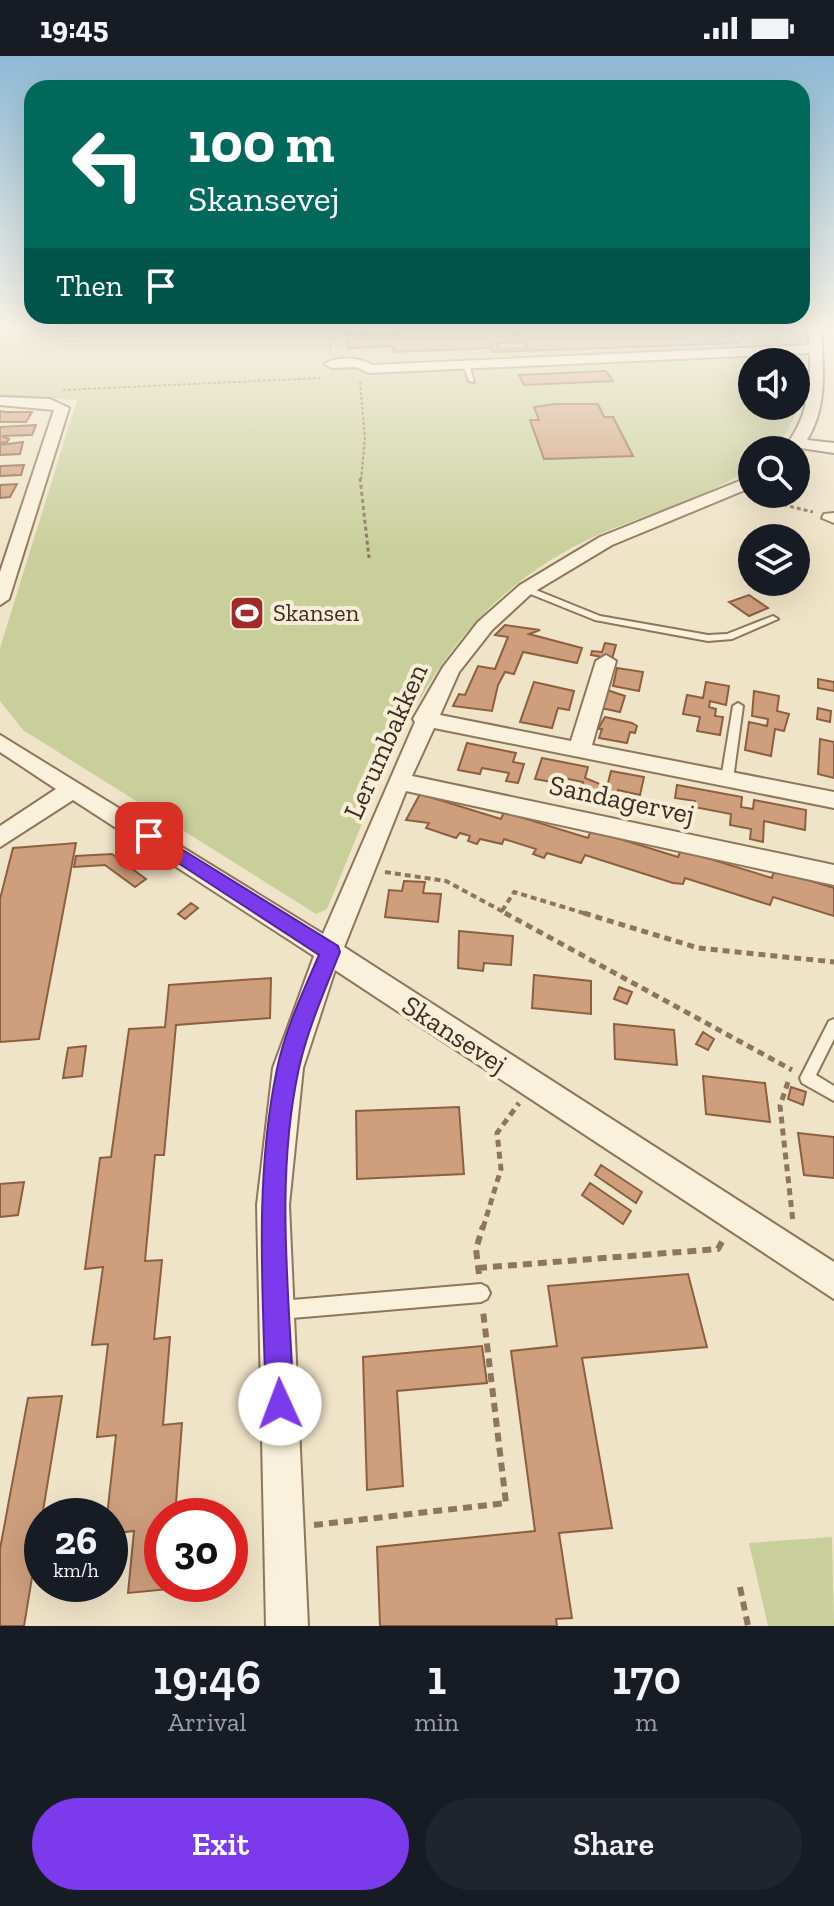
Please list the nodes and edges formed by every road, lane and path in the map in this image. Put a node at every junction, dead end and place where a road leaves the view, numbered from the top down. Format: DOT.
graph roads {
  1 [pos="29,402"];
  2 [pos="362,402"];
  3 [pos="817,402"];
  4 [pos="800,436"];
  5 [pos="810,447"];
  6 [pos="834,448"];
  7 [pos="738,487"];
  8 [pos="793,508"];
  9 [pos="832,518"];
  10 [pos="369,558"];
  11 [pos="526,589"];
  12 [pos="0,599"];
  13 [pos="773,619"];
  14 [pos="606,661"];
  15 [pos="738,706"];
  16 [pos="424,719"];
  17 [pos="0,742"];
  18 [pos="579,750"];
  19 [pos="727,779"];
  20 [pos="398,781"];
  21 [pos="74,788"];
  22 [pos="834,800"];
  23 [pos="0,838"];
  24 [pos="363,869"];
  25 [pos="834,875"];
  26 [pos="502,911"];
  27 [pos="330,952"];
  28 [pos="834,962"];
  29 [pos="834,1025"];
  30 [pos="807,1078"];
  31 [pos="533,1085"];
  32 [pos="834,1094"];
  33 [pos="735,1217"];
  34 [pos="782,1248"];
  35 [pos="478,1268"];
  36 [pos="834,1282"];
  37 [pos="481,1293"];
  38 [pos="276,1311"];
  39 [pos="284,1528"];
  40 [pos="740,1587"];
  41 [pos="287,1626"];
  42 [pos="748,1626"];
  1 -- 12 [label="street"];
  2 -- 10 [label="path"];
  3 -- 4 [label="street"];
  5 -- 6 [label="street"];
  7 -- 11 [label="street, Lerumbakken"];
  8 -- 9 [label="path"];
  11 -- 13 [label="lane"];
  11 -- 16 [label="street, Lerumbakken"];
  14 -- 18 [label="street"];
  15 -- 19 [label="lane"];
  16 -- 18 [label="street"];
  16 -- 20 [label="street, Lerumbakken"];
  17 -- 21 [label="street, Skansevej"];
  18 -- 19 [label="street"];
  19 -- 22 [label="street"];
  20 -- 24 [label="street, Lerumbakken"];
  20 -- 25 [label="street, Sandagervej"];
  21 -- 23 [label="street"];
  21 -- 27 [label="street, Skansevej"];
  24 -- 26 [label="path"];
  24 -- 27 [label="street, Lerumbakken"];
  26 -- 28 [label="path"];
  26 -- 30 [label="path"];
  27 -- 31 [label="street, Skansevej"];
  27 -- 38 [label="street, Lerumbakken"];
  29 -- 30 [label="lane"];
  30 -- 32 [label="lane"];
  30 -- 34 [label="path"];
  31 -- 33 [label="street, Skansevej"];
  31 -- 35 [label="path"];
  33 -- 34 [label="street, Skansevej"];
  33 -- 35 [label="path"];
  34 -- 36 [label="street, Skansevej"];
  35 -- 37 [label="path"];
  37 -- 38 [label="lane"];
  37 -- 39 [label="path"];
  38 -- 39 [label="street, Lerumbakken"];
  39 -- 41 [label="street, Lerumbakken"];
  40 -- 42 [label="path"];
}
